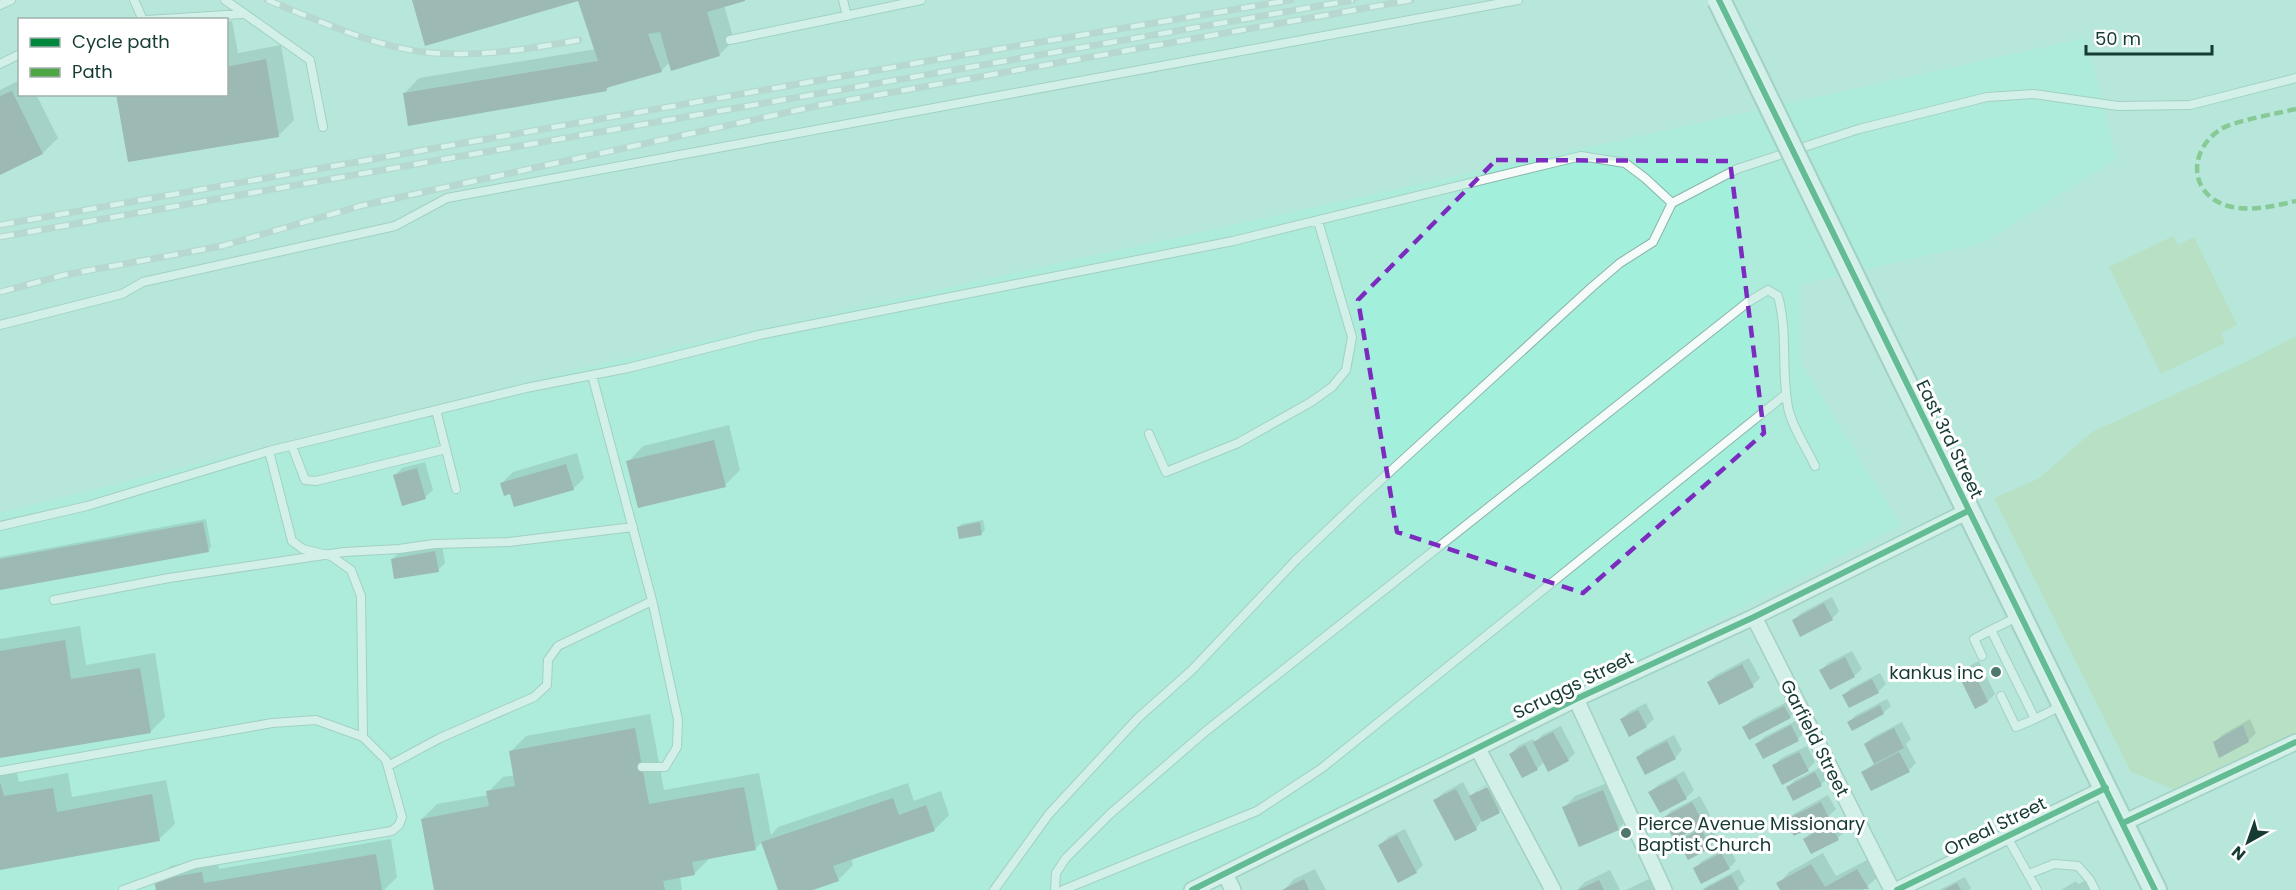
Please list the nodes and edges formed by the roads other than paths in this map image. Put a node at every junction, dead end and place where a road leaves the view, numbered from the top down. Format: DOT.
graph roads {
  1 [pos="11,0"];
  2 [pos="135,0"];
  3 [pos="225,0"];
  4 [pos="843,0"];
  5 [pos="921,0"];
  6 [pos="1518,0"];
  7 [pos="1719,0"];
  8 [pos="0,5"];
  9 [pos="242,14"];
  10 [pos="847,16"];
  11 [pos="144,18"];
  12 [pos="177,18"];
  13 [pos="730,40"];
  14 [pos="18,55"];
  15 [pos="0,64"];
  16 [pos="2296,78"];
  17 [pos="323,127"];
  18 [pos="1672,203"];
  19 [pos="1318,220"];
  20 [pos="0,325"];
  21 [pos="592,375"];
  22 [pos="1786,393"];
  23 [pos="436,410"];
  24 [pos="1149,434"];
  25 [pos="292,446"];
  26 [pos="446,449"];
  27 [pos="269,451"];
  28 [pos="1815,466"];
  29 [pos="456,489"];
  30 [pos="1968,511"];
  31 [pos="0,526"];
  32 [pos="633,527"];
  33 [pos="331,556"];
  34 [pos="54,600"];
  35 [pos="652,601"];
  36 [pos="2020,616"];
  37 [pos="1754,617"];
  38 [pos="1991,630"];
  39 [pos="1982,656"];
  40 [pos="2001,696"];
  41 [pos="1576,699"];
  42 [pos="2064,704"];
  43 [pos="2034,718"];
  44 [pos="363,737"];
  45 [pos="2296,742"];
  46 [pos="1478,749"];
  47 [pos="388,766"];
  48 [pos="642,767"];
  49 [pos="1,771"];
  50 [pos="2106,788"];
  51 [pos="2123,823"];
  52 [pos="2007,837"];
  53 [pos="1225,874"];
  54 [pos="2030,874"];
  55 [pos="123,890"];
  56 [pos="994,890"];
  57 [pos="1055,890"];
  58 [pos="1063,890"];
  59 [pos="1192,890"];
  60 [pos="1233,890"];
  61 [pos="1553,890"];
  62 [pos="1664,890"];
  63 [pos="1892,890"];
  64 [pos="1897,890"];
  65 [pos="2037,890"];
  66 [pos="2095,890"];
  67 [pos="2155,890"];
  1 -- 8 [label="lane"];
  2 -- 11 [label="lane"];
  3 -- 9 [label="lane"];
  4 -- 10 [label="lane"];
  5 -- 10 [label="lane"];
  6 -- 20 [label="lane"];
  7 -- 30 [label="main road, East 3rd Street, bridge"];
  9 -- 12 [label="lane"];
  9 -- 17 [label="lane"];
  10 -- 13 [label="lane"];
  14 -- 15 [label="lane"];
  16 -- 18 [label="lane"];
  18 -- 19 [label="lane"];
  18 -- 56 [label="lane"];
  19 -- 21 [label="lane"];
  19 -- 24 [label="lane"];
  21 -- 23 [label="lane"];
  21 -- 32 [label="lane"];
  22 -- 28 [label="lane"];
  22 -- 57 [label="lane"];
  22 -- 58 [label="lane"];
  23 -- 25 [label="lane"];
  23 -- 26 [label="lane"];
  25 -- 26 [label="lane"];
  25 -- 27 [label="lane"];
  26 -- 29 [label="lane"];
  27 -- 31 [label="lane"];
  27 -- 33 [label="lane"];
  30 -- 36 [label="main road, East 3rd Street"];
  30 -- 37 [label="street, Scruggs Street"];
  32 -- 33 [label="lane"];
  32 -- 35 [label="lane"];
  33 -- 34 [label="lane"];
  33 -- 44 [label="lane"];
  35 -- 47 [label="lane"];
  35 -- 48 [label="lane"];
  36 -- 38 [label="lane"];
  36 -- 42 [label="main road, East 3rd Street"];
  37 -- 41 [label="street, Scruggs Street"];
  37 -- 63 [label="street, Garfield Street"];
  38 -- 39 [label="lane"];
  38 -- 43 [label="lane"];
  40 -- 43 [label="lane"];
  41 -- 46 [label="street, Scruggs Street"];
  41 -- 62 [label="street"];
  42 -- 43 [label="lane"];
  42 -- 50 [label="main road, East 3rd Street"];
  44 -- 47 [label="lane"];
  44 -- 49 [label="lane"];
  45 -- 51 [label="street"];
  46 -- 53 [label="street, Scruggs Street"];
  46 -- 61 [label="street"];
  47 -- 55 [label="lane"];
  50 -- 51 [label="main road, East 3rd Street"];
  50 -- 52 [label="street, Oneal Street"];
  51 -- 67 [label="main road, East 3rd Street"];
  52 -- 54 [label="lane"];
  52 -- 64 [label="street, Oneal Street"];
  53 -- 59 [label="street, Scruggs Street"];
  53 -- 60 [label="street"];
  54 -- 65 [label="lane"];
  54 -- 66 [label="lane"];
}
